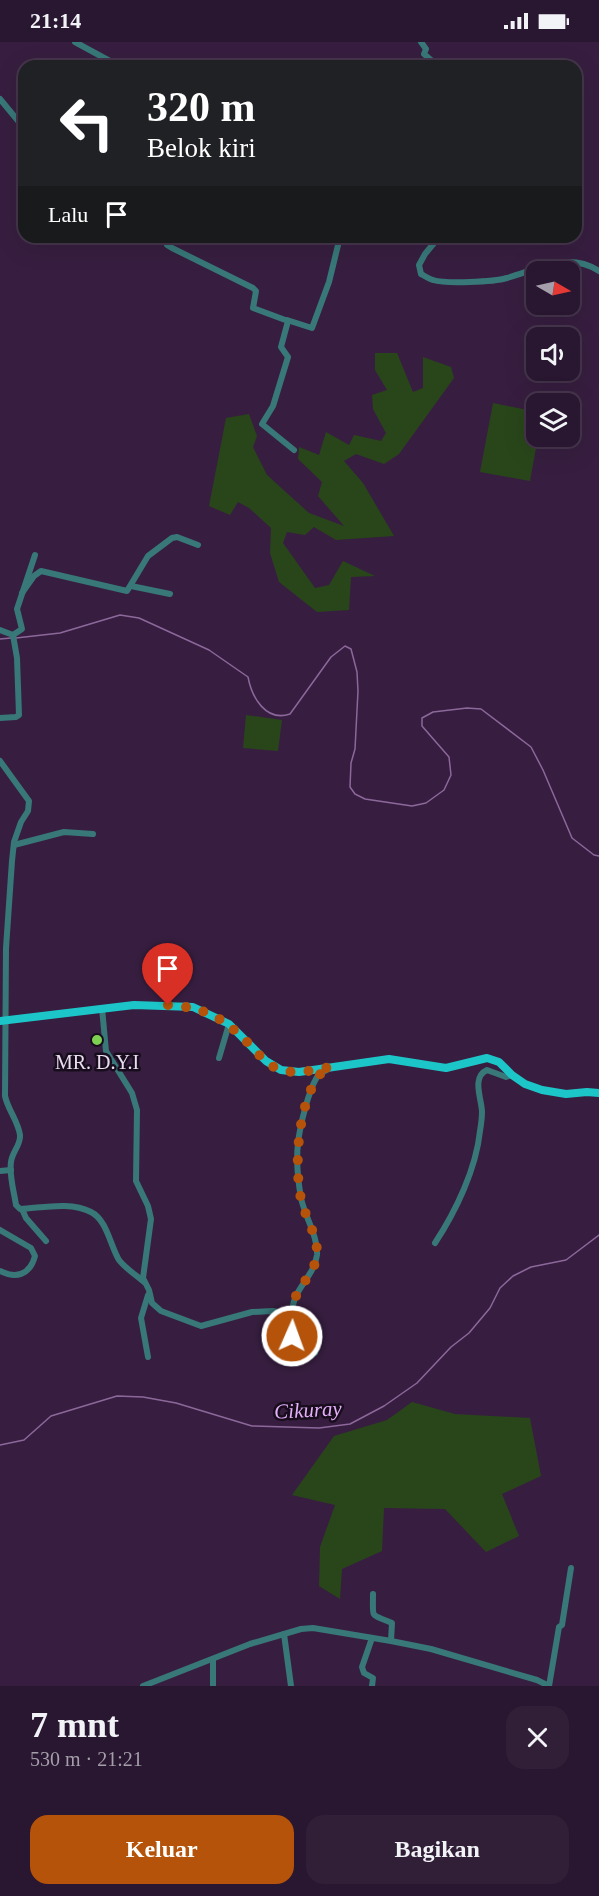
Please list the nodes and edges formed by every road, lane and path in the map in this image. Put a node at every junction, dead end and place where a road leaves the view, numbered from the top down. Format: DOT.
graph roads {
  1 [pos="75,42"];
  2 [pos="421,42"];
  3 [pos="108,60"];
  4 [pos="431,60"];
  5 [pos="0,99"];
  6 [pos="18,121"];
  7 [pos="166,243"];
  8 [pos="339,243"];
  9 [pos="434,243"];
  10 [pos="599,271"];
  11 [pos="287,320"];
  12 [pos="294,450"];
  13 [pos="198,545"];
  14 [pos="35,555"];
  15 [pos="131,586"];
  16 [pos="22,593"];
  17 [pos="170,594"];
  18 [pos="0,630"];
  19 [pos="14,636"];
  20 [pos="0,718"];
  21 [pos="0,761"];
  22 [pos="93,834"];
  23 [pos="14,845"];
  24 [pos="3,948"];
  25 [pos="3,986"];
  26 [pos="102,1008"];
  27 [pos="3,1020"];
  28 [pos="229,1024"];
  29 [pos="219,1058"];
  30 [pos="331,1067"];
  31 [pos="512,1076"];
  32 [pos="599,1093"];
  33 [pos="3,1096"];
  34 [pos="11,1170"];
  35 [pos="0,1171"];
  36 [pos="21,1209"];
  37 [pos="0,1230"];
  38 [pos="46,1240"];
  39 [pos="435,1243"];
  40 [pos="0,1271"];
  41 [pos="144,1282"];
  42 [pos="150,1292"];
  43 [pos="292,1315"];
  44 [pos="318,1335"];
  45 [pos="148,1357"];
  46 [pos="571,1568"];
  47 [pos="374,1594"];
  48 [pos="284,1634"];
  49 [pos="372,1638"];
  50 [pos="391,1641"];
  51 [pos="213,1659"];
  52 [pos="143,1686"];
  53 [pos="213,1686"];
  54 [pos="291,1686"];
  55 [pos="372,1686"];
  56 [pos="549,1686"];
  1 -- 3 [label="street"];
  2 -- 4 [label="street"];
  5 -- 6 [label="street"];
  7 -- 11 [label="street"];
  8 -- 11 [label="street"];
  9 -- 10 [label="street"];
  11 -- 12 [label="street"];
  13 -- 15 [label="street"];
  14 -- 16 [label="street"];
  15 -- 16 [label="street"];
  15 -- 17 [label="street"];
  16 -- 19 [label="street"];
  18 -- 19 [label="street"];
  19 -- 20 [label="street"];
  21 -- 23 [label="street"];
  22 -- 23 [label="street"];
  23 -- 24 [label="street"];
  24 -- 25 [label="street"];
  25 -- 27 [label="street"];
  26 -- 27 [label="main road"];
  26 -- 28 [label="main road"];
  26 -- 41 [label="street"];
  27 -- 33 [label="street"];
  28 -- 29 [label="street"];
  28 -- 30 [label="main road"];
  30 -- 31 [label="main road"];
  30 -- 43 [label="street"];
  31 -- 32 [label="main road"];
  31 -- 39 [label="street"];
  33 -- 34 [label="street"];
  34 -- 35 [label="street"];
  34 -- 36 [label="street"];
  36 -- 38 [label="street"];
  36 -- 41 [label="street"];
  37 -- 40 [label="street"];
  41 -- 42 [label="street"];
  42 -- 43 [label="street"];
  42 -- 45 [label="street"];
  43 -- 44 [label="street"];
  46 -- 56 [label="street"];
  47 -- 50 [label="street"];
  48 -- 49 [label="street"];
  48 -- 51 [label="street"];
  48 -- 54 [label="street"];
  49 -- 50 [label="street"];
  49 -- 55 [label="street"];
  50 -- 56 [label="street"];
  51 -- 52 [label="street"];
  51 -- 53 [label="street"];
}
